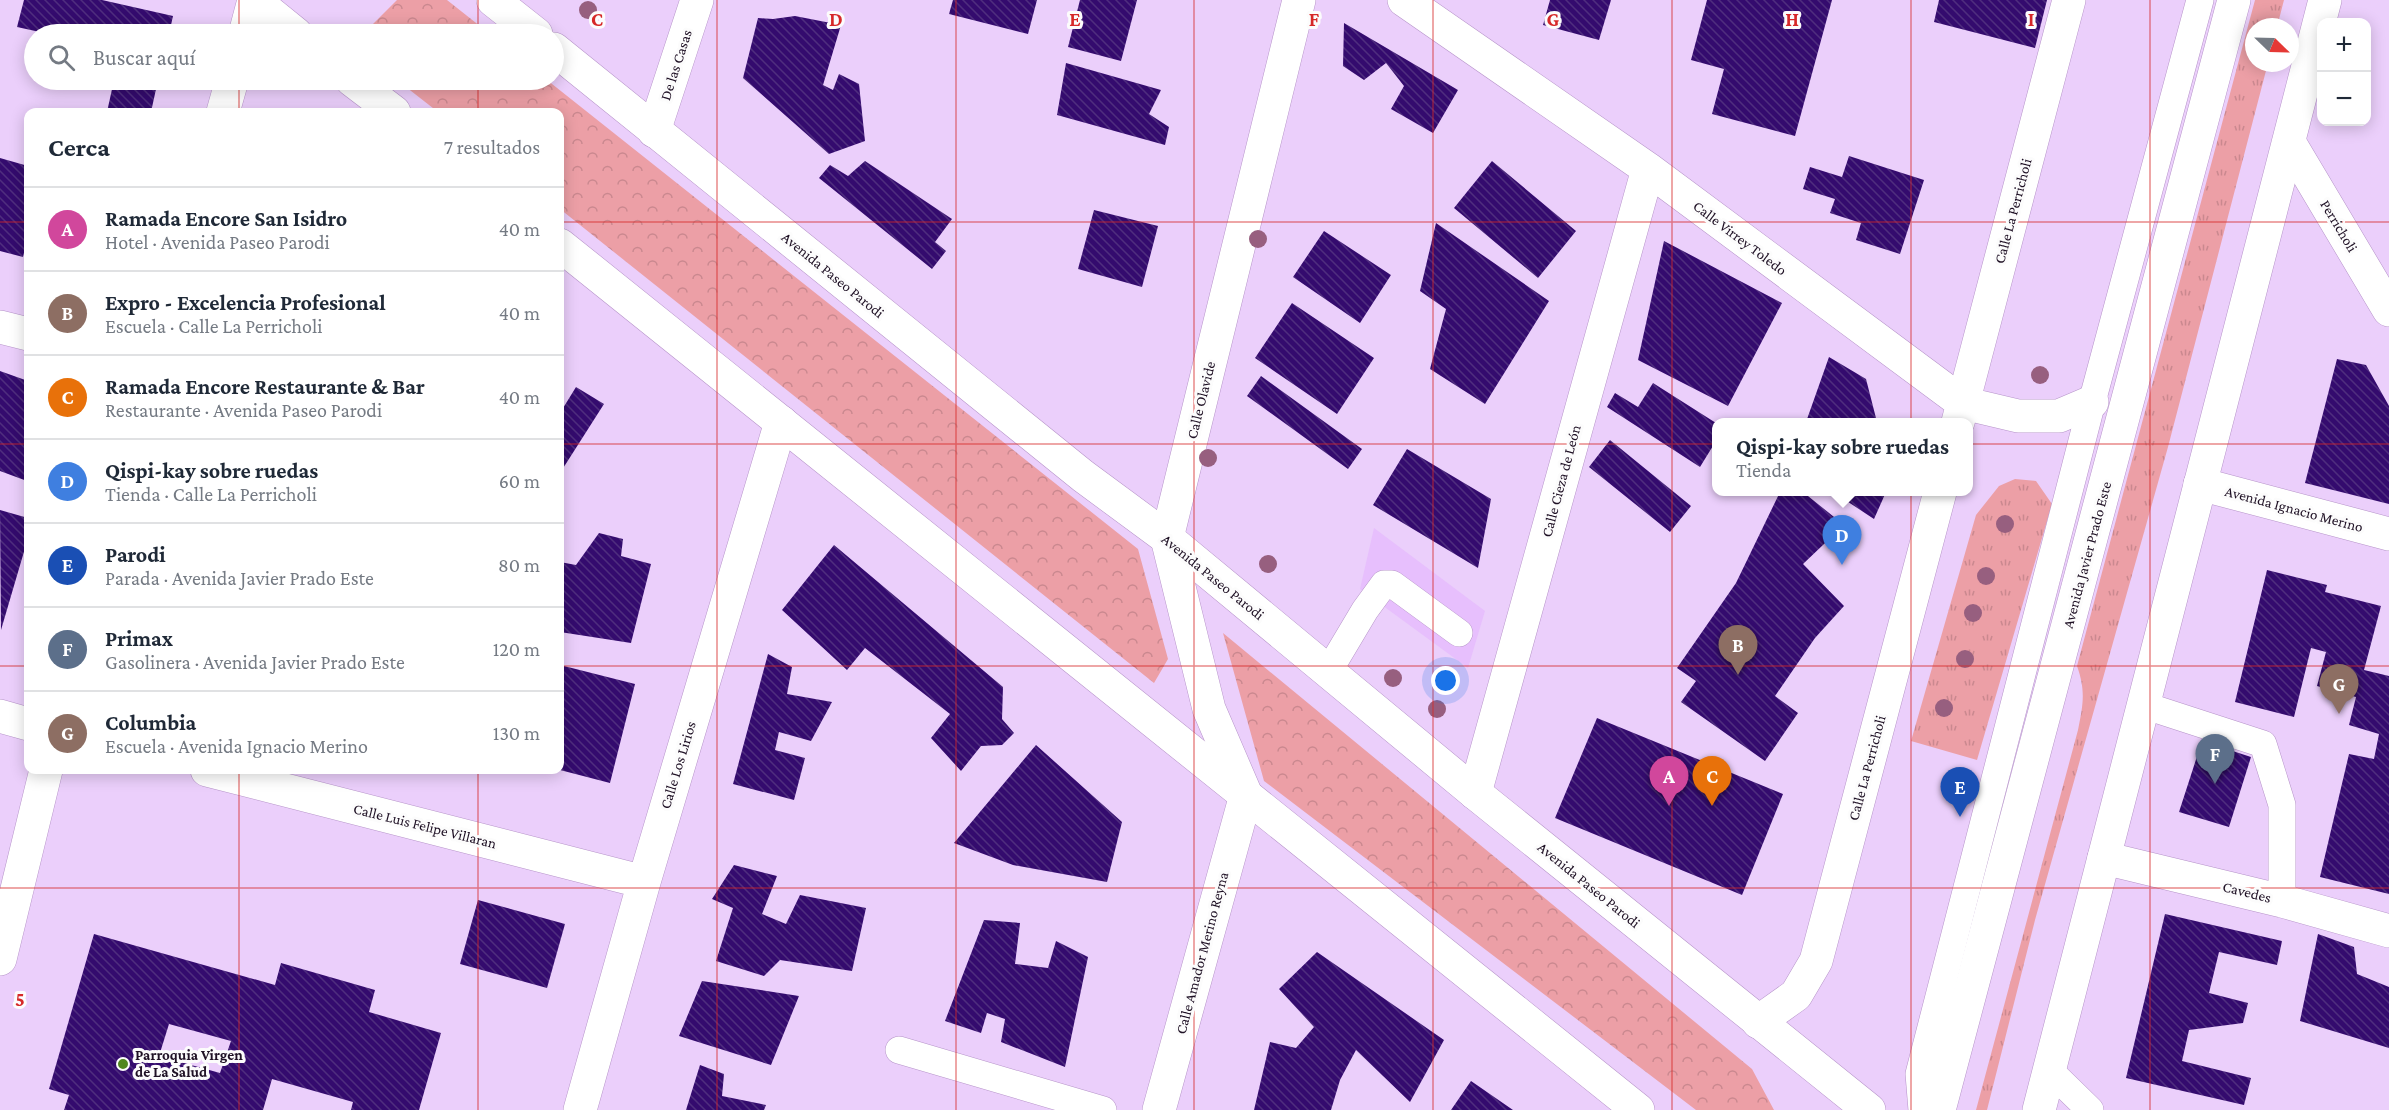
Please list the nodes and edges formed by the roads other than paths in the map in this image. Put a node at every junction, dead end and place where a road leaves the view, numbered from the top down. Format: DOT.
graph roads {
  1 [pos="254,0"];
  2 [pos="493,0"];
  3 [pos="698,0"];
  4 [pos="1299,0"];
  5 [pos="1404,0"];
  6 [pos="2069,0"];
  7 [pos="2200,0"];
  8 [pos="2234,0"];
  9 [pos="2325,0"];
  10 [pos="248,24"];
  11 [pos="284,24"];
  12 [pos="523,24"];
  13 [pos="564,57"];
  14 [pos="229,90"];
  15 [pos="365,90"];
  16 [pos="224,108"];
  17 [pos="389,108"];
  18 [pos="654,131"];
  19 [pos="2289,142"];
  20 [pos="1648,169"];
  21 [pos="564,248"];
  22 [pos="2389,310"];
  23 [pos="0,327"];
  24 [pos="24,333"];
  25 [pos="2092,402"];
  26 [pos="1960,413"];
  27 [pos="781,422"];
  28 [pos="2200,484"];
  29 [pos="1939,496"];
  30 [pos="2389,534"];
  31 [pos="1167,538"];
  32 [pos="1459,633"];
  33 [pos="1328,672"];
  34 [pos="2143,705"];
  35 [pos="0,716"];
  36 [pos="24,723"];
  37 [pos="45,774"];
  38 [pos="223,774"];
  39 [pos="1475,793"];
  40 [pos="1246,795"];
  41 [pos="2104,858"];
  42 [pos="644,882"];
  43 [pos="2282,901"];
  44 [pos="2389,931"];
  45 [pos="0,959"];
  46 [pos="1758,1022"];
  47 [pos="899,1050"];
  48 [pos="2049,1071"];
  49 [pos="580,1110"];
  50 [pos="1103,1110"];
  51 [pos="1159,1110"];
  52 [pos="1638,1110"];
  53 [pos="1869,1110"];
  54 [pos="1923,1110"];
  55 [pos="1940,1110"];
  56 [pos="2039,1110"];
  57 [pos="2090,1110"];
  1 -- 10 [label="street"];
  1 -- 11 [label="street"];
  2 -- 12 [label="street"];
  3 -- 18 [label="street, De las Casas"];
  4 -- 31 [label="street, Calle Olavide"];
  5 -- 20 [label="street, Calle Virrey Toledo"];
  6 -- 26 [label="street, Calle La Perricholi"];
  7 -- 25 [label="lane"];
  8 -- 55 [label="street, Avenida Javier Prado Este"];
  9 -- 19 [label="street"];
  13 -- 18 [label="street, Avenida Paseo Parodi"];
  14 -- 16 [label="street"];
  15 -- 17 [label="street"];
  18 -- 31 [label="street, Avenida Paseo Parodi"];
  19 -- 22 [label="street, Perricholi"];
  19 -- 28 [label="street"];
  20 -- 26 [label="street, Calle Virrey Toledo"];
  20 -- 39 [label="street, Calle Cieza de León"];
  21 -- 27 [label="street"];
  23 -- 24 [label="street"];
  25 -- 26 [label="street, Calle Virrey Toledo"];
  25 -- 54 [label="lane"];
  27 -- 40 [label="street"];
  27 -- 42 [label="street, Calle Los Lirios"];
  28 -- 30 [label="street, Avenida Ignacio Merino"];
  28 -- 34 [label="street"];
  29 -- 46 [label="street, Calle La Perricholi"];
  31 -- 33 [label="street, Avenida Paseo Parodi"];
  31 -- 40 [label="street, Calle Olavide"];
  32 -- 33 [label="lane"];
  33 -- 39 [label="street, Avenida Paseo Parodi"];
  34 -- 41 [label="street"];
  34 -- 43 [label="lane"];
  35 -- 36 [label="street"];
  37 -- 45 [label="street"];
  38 -- 42 [label="street, Calle Luis Felipe Villaran"];
  39 -- 46 [label="street, Avenida Paseo Parodi"];
  40 -- 51 [label="street, Calle Amador Merino Reyna"];
  40 -- 52 [label="street"];
  41 -- 43 [label="street, Cavedes"];
  41 -- 48 [label="street"];
  42 -- 49 [label="street, Calle Los Lirios"];
  43 -- 44 [label="street, Cavedes"];
  46 -- 53 [label="street, Avenida Paseo Parodi"];
  47 -- 50 [label="lane"];
  48 -- 56 [label="street"];
  48 -- 57 [label="lane"];
}
